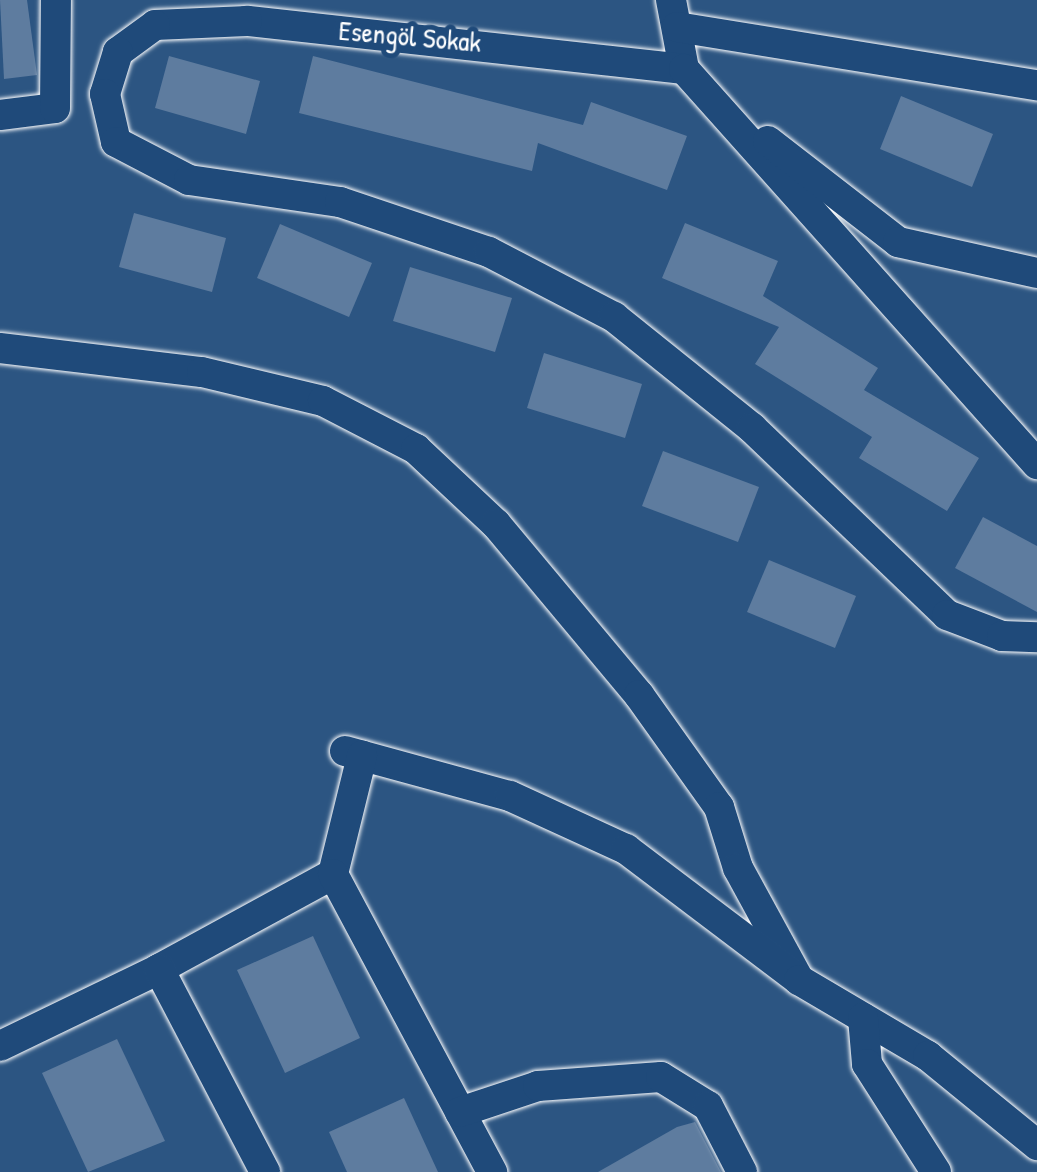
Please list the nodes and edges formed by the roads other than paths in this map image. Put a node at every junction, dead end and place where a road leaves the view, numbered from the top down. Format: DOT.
graph roads {
  1 [pos="56,0"];
  2 [pos="674,13"];
  3 [pos="684,68"];
  4 [pos="1037,85"];
  5 [pos="708,94"];
  6 [pos="0,115"];
  7 [pos="1037,273"];
  8 [pos="0,348"];
  9 [pos="1037,464"];
  10 [pos="1037,637"];
  11 [pos="332,874"];
  12 [pos="160,969"];
  13 [pos="799,980"];
  14 [pos="863,1018"];
  15 [pos="0,1046"];
  16 [pos="460,1112"];
  17 [pos="1037,1144"];
  18 [pos="265,1172"];
  19 [pos="492,1172"];
  20 [pos="742,1172"];
  21 [pos="936,1172"];
  1 -- 6 [label="street"];
  2 -- 3 [label="street"];
  2 -- 4 [label="street"];
  3 -- 5 [label="street"];
  3 -- 10 [label="street, Esengöl Sokak"];
  5 -- 7 [label="street"];
  5 -- 9 [label="street"];
  8 -- 13 [label="street"];
  11 -- 12 [label="street"];
  11 -- 13 [label="street"];
  11 -- 16 [label="street"];
  12 -- 15 [label="street"];
  12 -- 18 [label="street"];
  13 -- 14 [label="street"];
  14 -- 17 [label="street"];
  14 -- 21 [label="street"];
  16 -- 19 [label="street"];
  16 -- 20 [label="street"];
}
